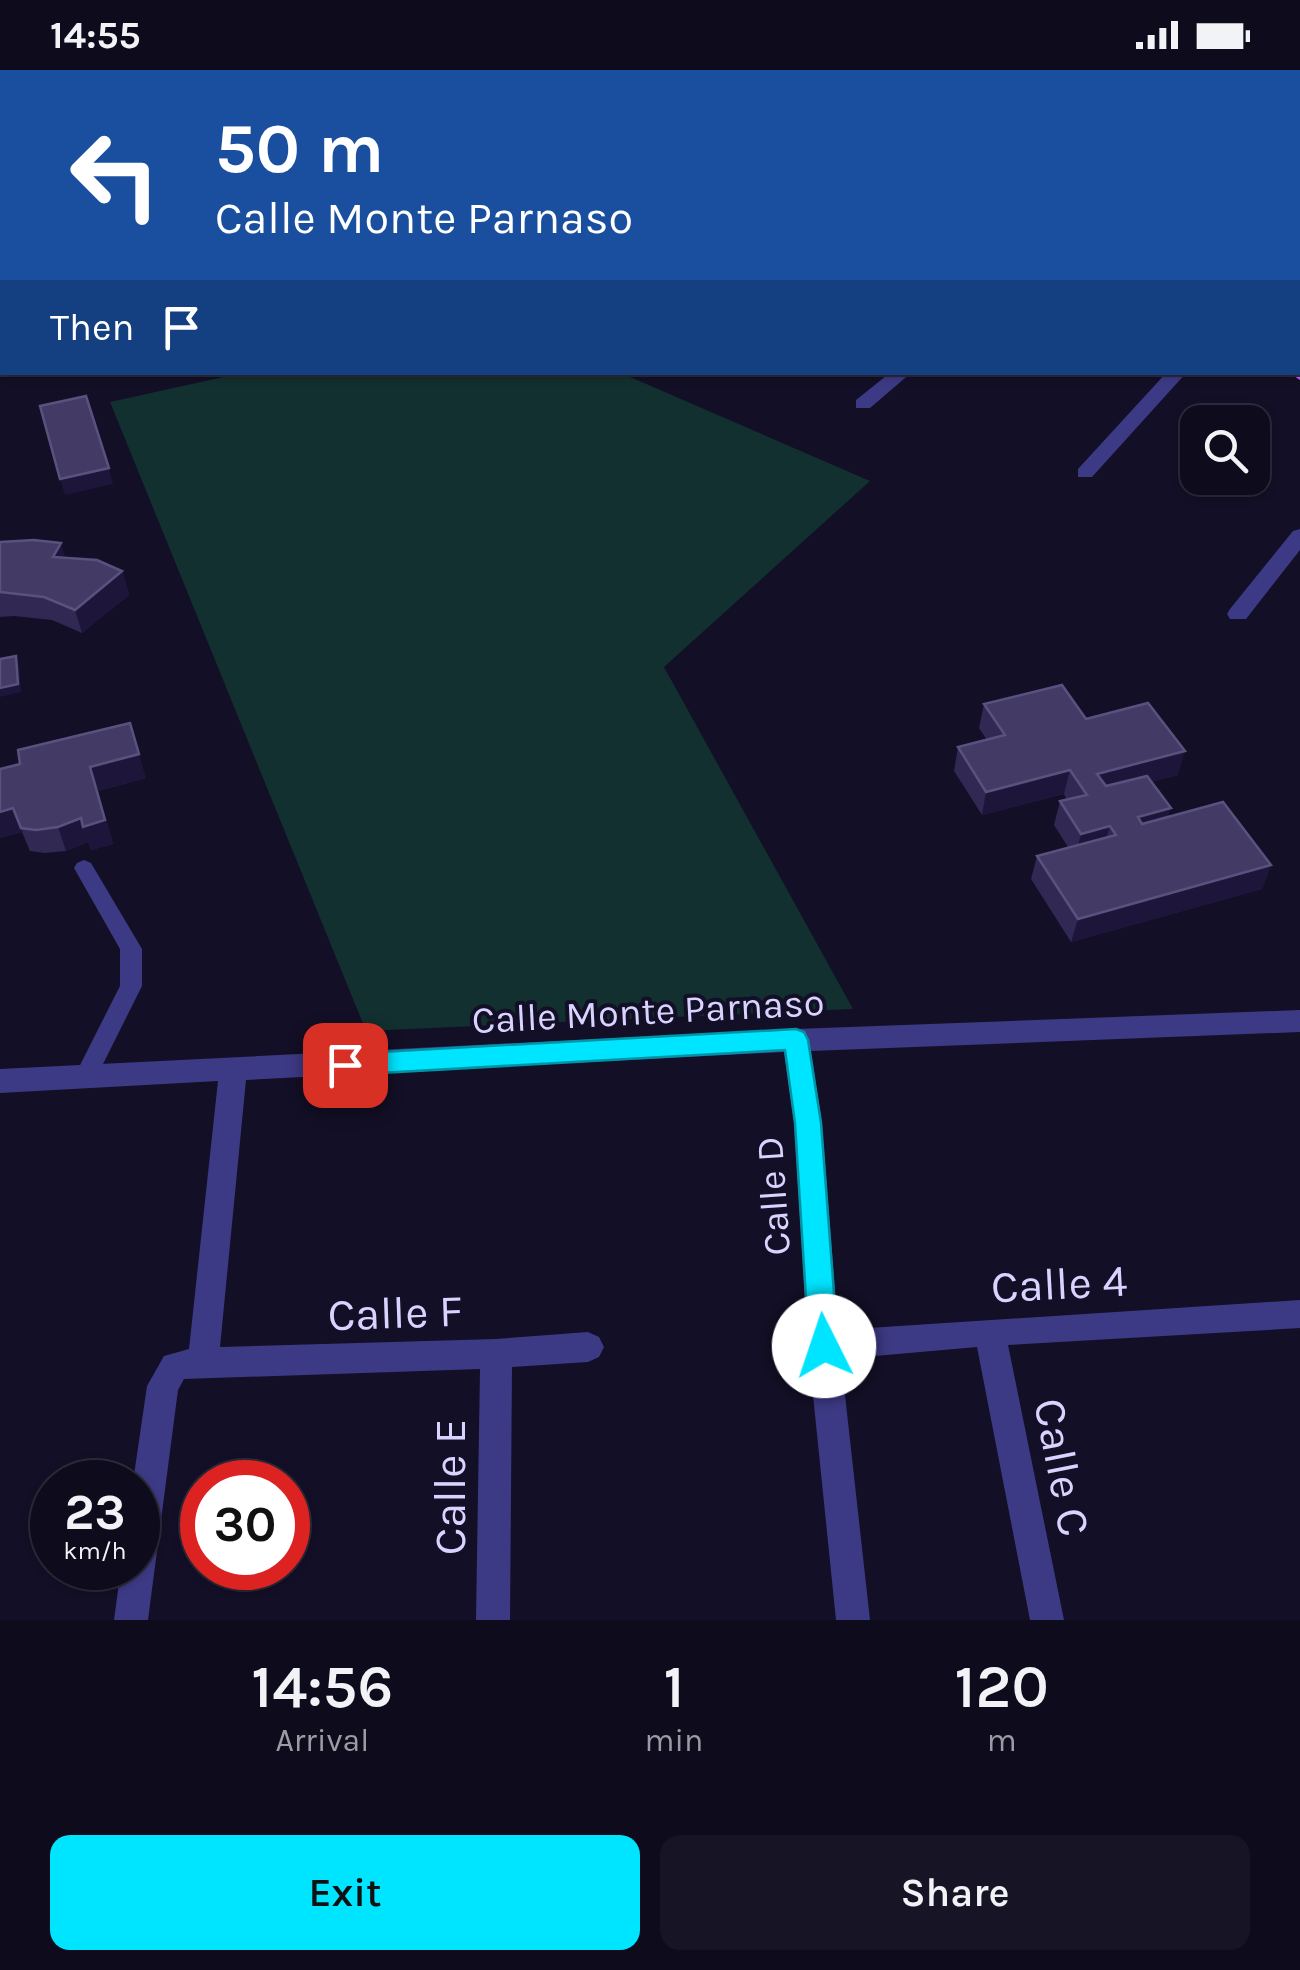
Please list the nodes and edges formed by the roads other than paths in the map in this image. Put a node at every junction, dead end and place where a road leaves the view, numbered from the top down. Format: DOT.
graph roads {
  1 [pos="899,375"];
  2 [pos="1175,375"];
  3 [pos="863,404"];
  4 [pos="1085,473"];
  5 [pos="1300,536"];
  6 [pos="1238,614"];
  7 [pos="84,868"];
  8 [pos="1300,1020"];
  9 [pos="796,1040"];
  10 [pos="232,1071"];
  11 [pos="85,1078"];
  12 [pos="0,1081"];
  13 [pos="1300,1314"];
  14 [pos="990,1332"];
  15 [pos="588,1346"];
  16 [pos="824,1346"];
  17 [pos="496,1354"];
  18 [pos="203,1362"];
  19 [pos="131,1620"];
  20 [pos="494,1620"];
  21 [pos="853,1620"];
  22 [pos="1047,1620"];
  1 -- 3 [label="street"];
  2 -- 4 [label="street"];
  5 -- 6 [label="street"];
  7 -- 11 [label="lane"];
  8 -- 9 [label="street, Calle Monte Parnaso"];
  9 -- 10 [label="street, Calle Monte Parnaso"];
  9 -- 16 [label="street, Calle D"];
  10 -- 11 [label="street, Calle Monte Parnaso"];
  10 -- 18 [label="street"];
  11 -- 12 [label="street, Calle Monte Parnaso"];
  13 -- 14 [label="street, Calle 4"];
  14 -- 16 [label="street, Calle 4"];
  14 -- 22 [label="street, Calle C"];
  15 -- 17 [label="street, Calle F"];
  16 -- 21 [label="street, Calle D"];
  17 -- 18 [label="street, Calle F"];
  17 -- 20 [label="street, Calle E"];
  18 -- 19 [label="street, Calle F"];
}
